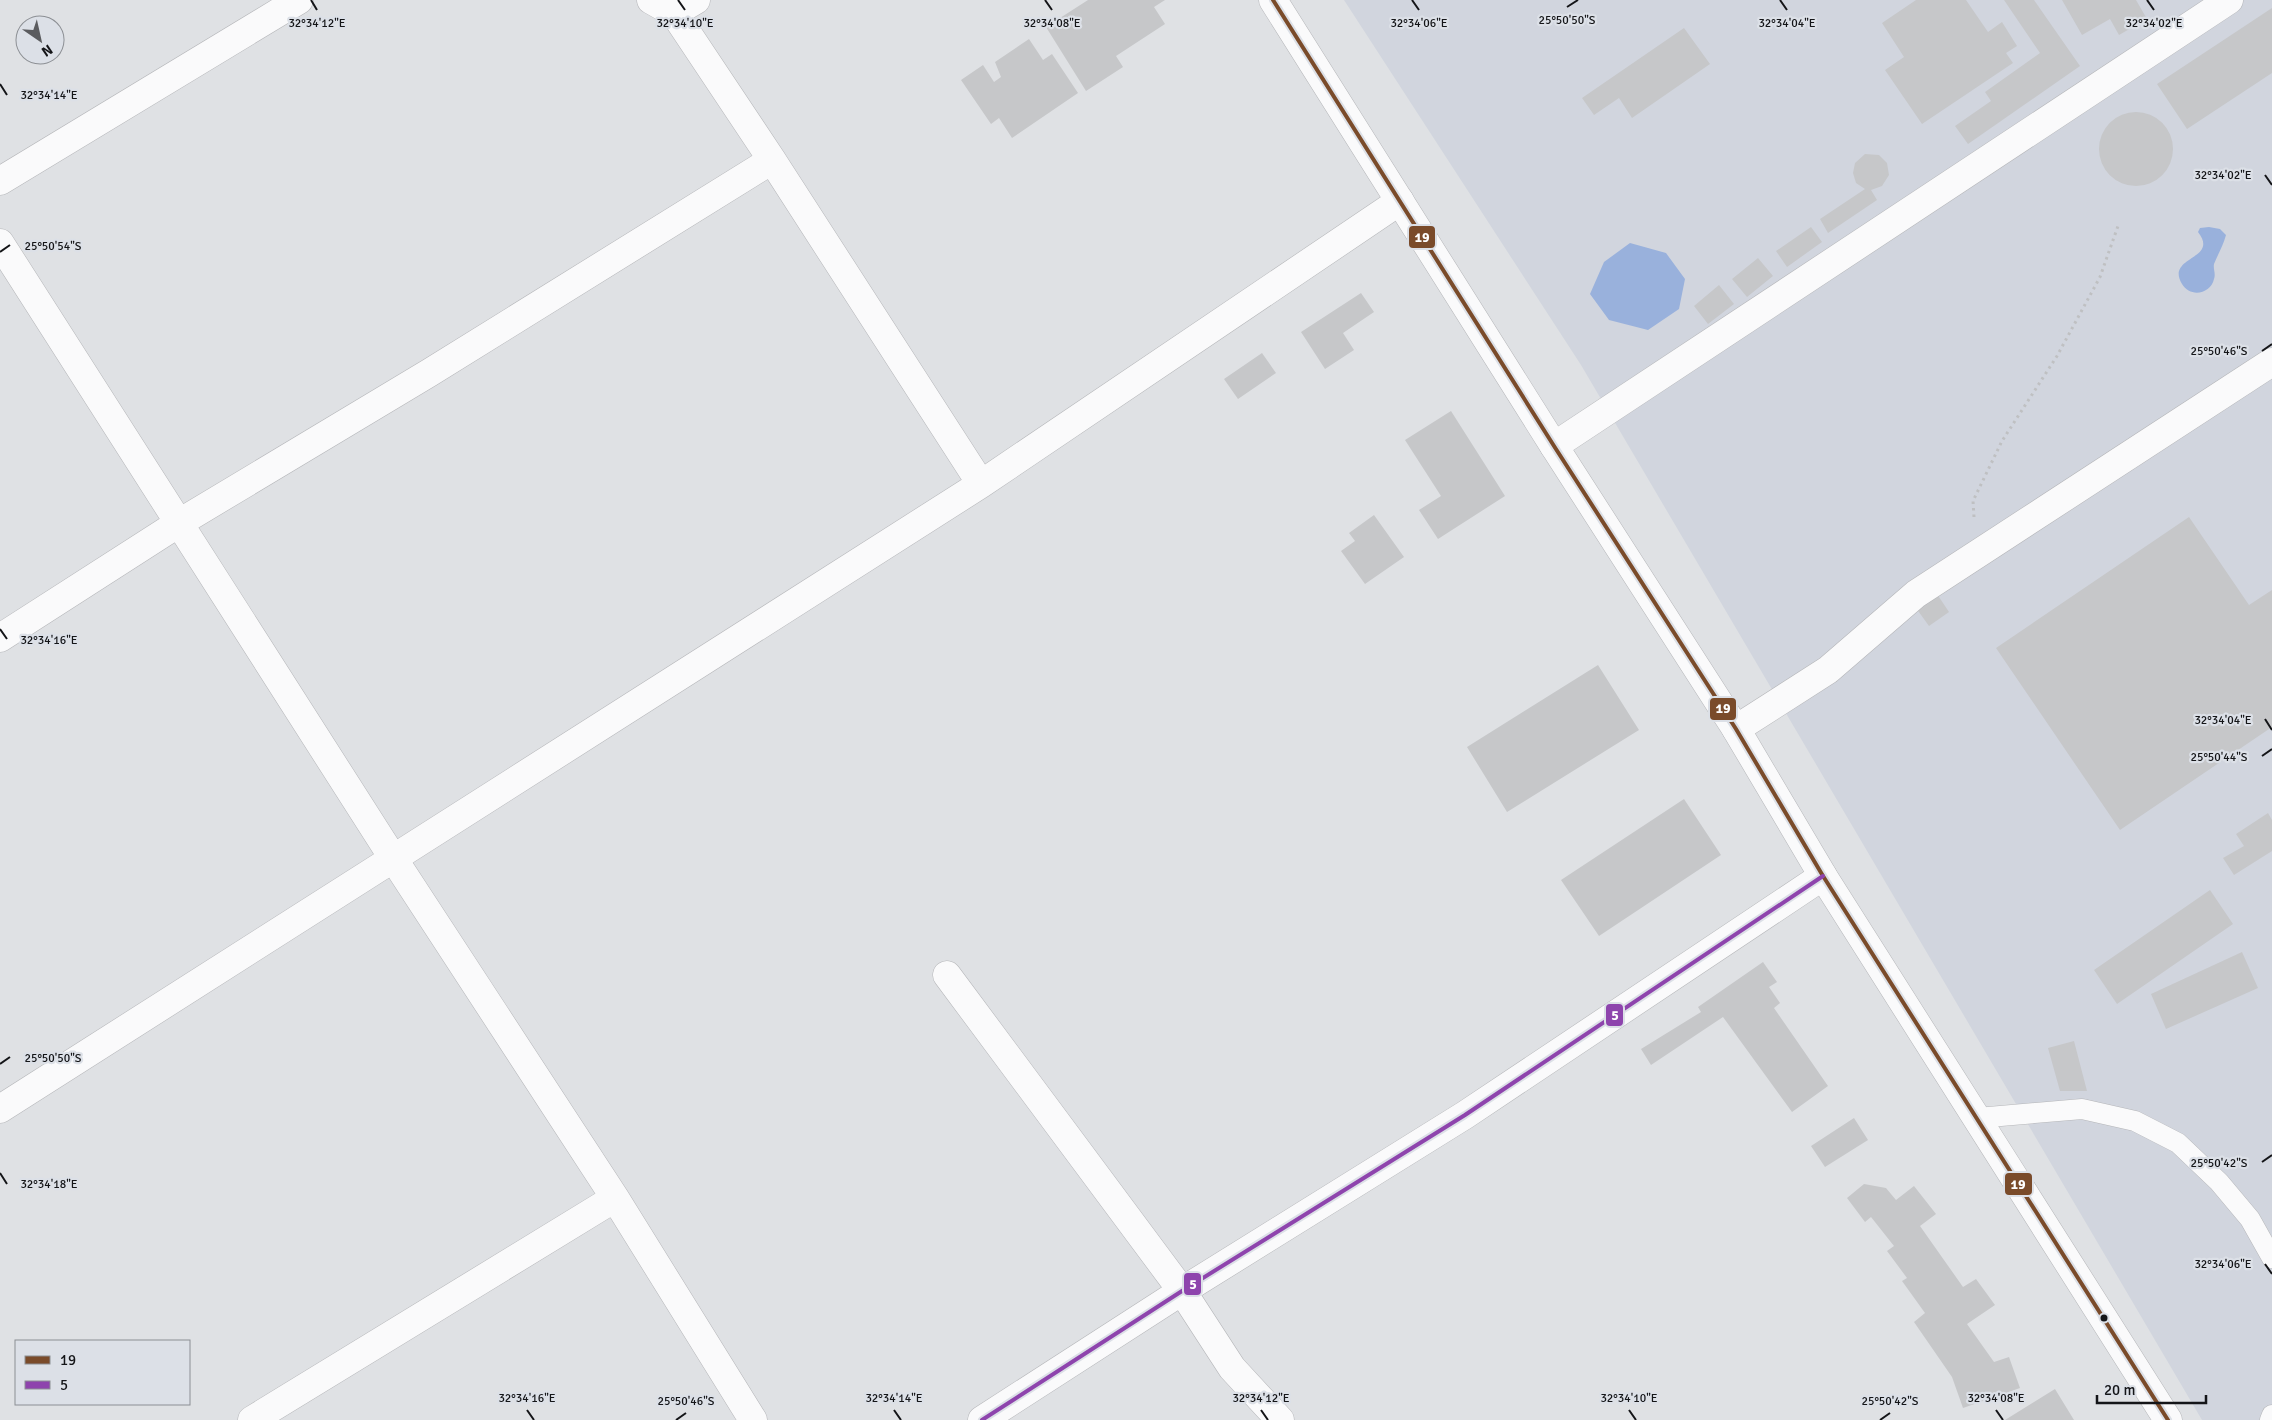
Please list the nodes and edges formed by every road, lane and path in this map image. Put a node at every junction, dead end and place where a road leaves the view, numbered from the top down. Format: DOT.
graph roads {
  1 [pos="299,0"];
  2 [pos="1273,0"];
  3 [pos="2229,0"];
  4 [pos="674,4"];
  5 [pos="772,160"];
  6 [pos="0,181"];
  7 [pos="1400,201"];
  8 [pos="2118,226"];
  9 [pos="0,243"];
  10 [pos="2272,362"];
  11 [pos="1554,446"];
  12 [pos="981,484"];
  13 [pos="179,524"];
  14 [pos="1977,555"];
  15 [pos="0,638"];
  16 [pos="1736,729"];
  17 [pos="393,858"];
  18 [pos="1823,876"];
  19 [pos="947,975"];
  20 [pos="0,1109"];
  21 [pos="1977,1118"];
  22 [pos="615,1198"];
  23 [pos="2272,1258"];
  24 [pos="1182,1291"];
  25 [pos="2272,1415"];
  26 [pos="252,1420"];
  27 [pos="754,1420"];
  28 [pos="982,1420"];
  29 [pos="1280,1420"];
  30 [pos="2168,1420"];
  31 [pos="2270,1420"];
  1 -- 6 [label="main road"];
  2 -- 7 [label="main road"];
  3 -- 11 [label="main road"];
  4 -- 5 [label="main road"];
  5 -- 12 [label="main road"];
  5 -- 13 [label="main road"];
  7 -- 11 [label="main road"];
  7 -- 12 [label="main road"];
  8 -- 14 [label="path"];
  9 -- 13 [label="main road"];
  10 -- 14 [label="main road"];
  11 -- 16 [label="main road"];
  12 -- 17 [label="main road"];
  13 -- 15 [label="main road"];
  13 -- 17 [label="main road"];
  14 -- 16 [label="main road"];
  16 -- 18 [label="main road"];
  17 -- 20 [label="main road"];
  17 -- 22 [label="main road"];
  18 -- 21 [label="main road"];
  18 -- 24 [label="main road"];
  19 -- 24 [label="main road"];
  21 -- 23 [label="lane"];
  21 -- 30 [label="main road"];
  22 -- 26 [label="main road"];
  22 -- 27 [label="main road"];
  24 -- 28 [label="main road"];
  24 -- 29 [label="main road"];
  25 -- 31 [label="lane"];
}
